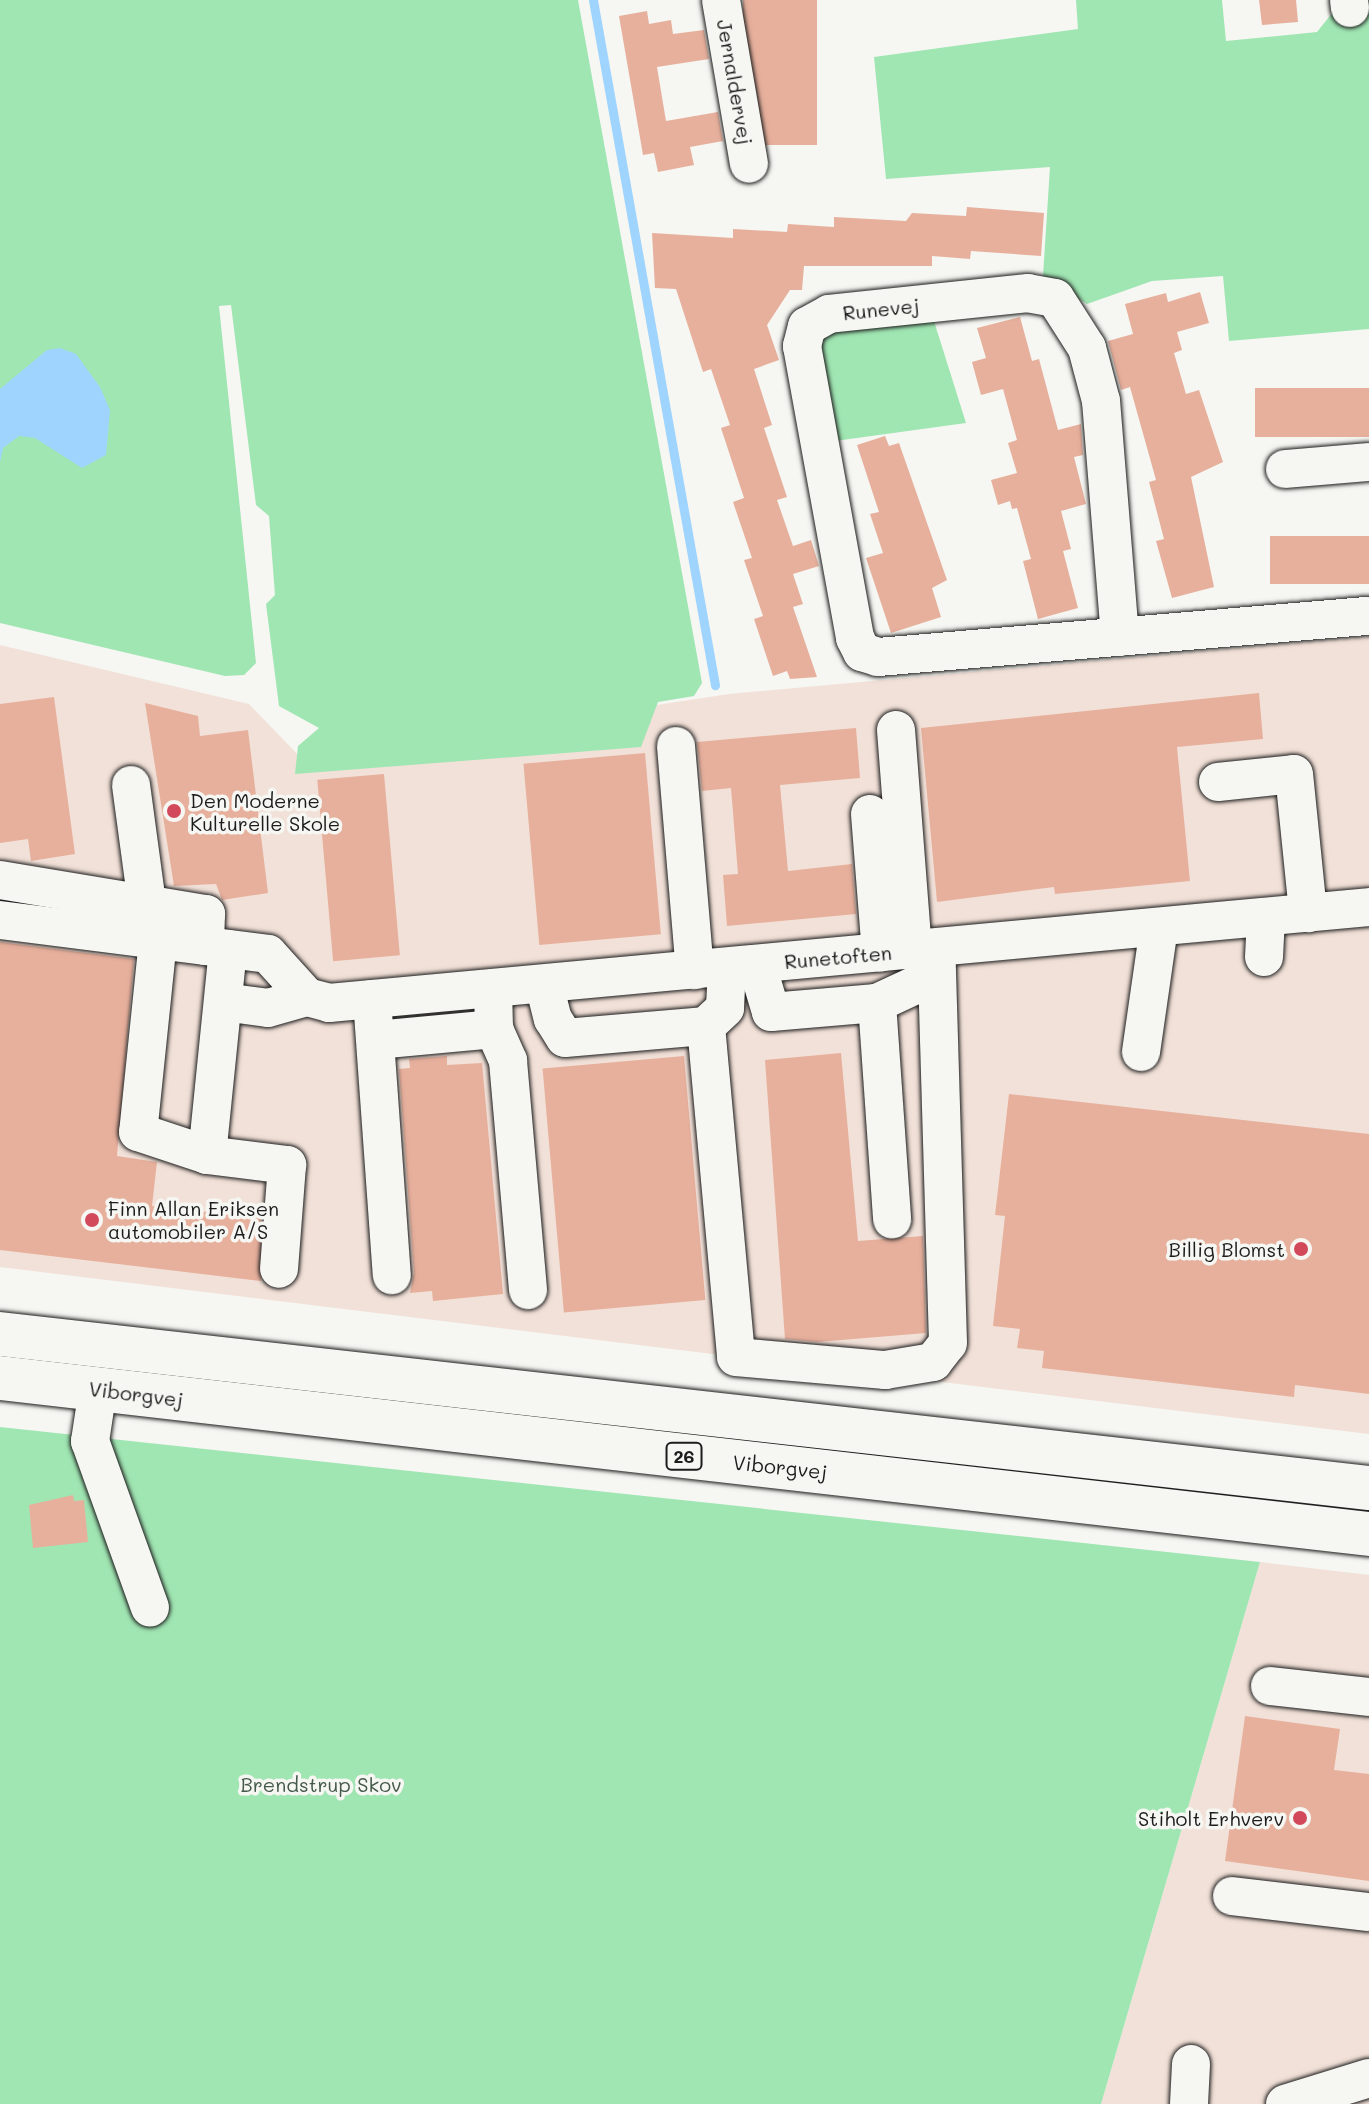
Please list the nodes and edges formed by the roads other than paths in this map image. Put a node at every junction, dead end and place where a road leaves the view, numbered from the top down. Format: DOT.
graph roads {
  1 [pos="721,0"];
  2 [pos="749,164"];
  3 [pos="1369,462"];
  4 [pos="1285,469"];
  5 [pos="1369,616"];
  6 [pos="1120,637"];
  7 [pos="896,730"];
  8 [pos="676,746"];
  9 [pos="1218,782"];
  10 [pos="131,785"];
  11 [pos="870,814"];
  12 [pos="0,880"];
  13 [pos="147,904"];
  14 [pos="1369,907"];
  15 [pos="1308,913"];
  16 [pos="1266,917"];
  17 [pos="0,920"];
  18 [pos="1159,927"];
  19 [pos="158,940"];
  20 [pos="217,948"];
  21 [pos="917,957"];
  22 [pos="1264,957"];
  23 [pos="726,967"];
  24 [pos="544,984"];
  25 [pos="493,988"];
  26 [pos="307,997"];
  27 [pos="372,999"];
  28 [pos="223,1002"];
  29 [pos="877,1003"];
  30 [pos="706,1026"];
  31 [pos="494,1029"];
  32 [pos="376,1040"];
  33 [pos="1141,1052"];
  34 [pos="207,1155"];
  35 [pos="892,1219"];
  36 [pos="279,1269"];
  37 [pos="392,1275"];
  38 [pos="528,1290"];
  39 [pos="0,1334"];
  40 [pos="0,1378"];
  41 [pos="98,1389"];
  42 [pos="1369,1488"];
  43 [pos="1369,1534"];
  44 [pos="150,1608"];
  45 [pos="1270,1686"];
  46 [pos="1369,1697"];
  47 [pos="1232,1896"];
  48 [pos="1369,1912"];
  49 [pos="1191,2064"];
  50 [pos="1369,2078"];
  51 [pos="1296,2102"];
  52 [pos="1189,2104"];
  1 -- 2 [label="street, Jernaldervej"];
  3 -- 4 [label="street"];
  5 -- 6 [label="street, Runevej"];
  6 -- 6 [label="street, Runevej"];
  7 -- 21 [label="street"];
  8 -- 23 [label="street"];
  9 -- 15 [label="street"];
  10 -- 13 [label="street"];
  11 -- 21 [label="street"];
  12 -- 13 [label="street"];
  13 -- 20 [label="street"];
  14 -- 15 [label="street, Runetoften"];
  15 -- 16 [label="street, Runetoften"];
  16 -- 18 [label="street, Runetoften"];
  16 -- 22 [label="street"];
  17 -- 19 [label="street"];
  18 -- 21 [label="street, Runetoften"];
  18 -- 33 [label="street"];
  19 -- 20 [label="street"];
  19 -- 34 [label="street"];
  20 -- 26 [label="street"];
  20 -- 28 [label="street"];
  21 -- 23 [label="street, Runetoften"];
  21 -- 29 [label="street"];
  21 -- 30 [label="street"];
  23 -- 24 [label="street, Runetoften"];
  23 -- 29 [label="street"];
  23 -- 30 [label="street"];
  24 -- 25 [label="street, Runetoften"];
  24 -- 30 [label="street"];
  25 -- 27 [label="street, Runetoften"];
  25 -- 31 [label="street"];
  26 -- 27 [label="street, Runetoften"];
  26 -- 28 [label="street"];
  27 -- 32 [label="street"];
  28 -- 34 [label="street"];
  29 -- 35 [label="street"];
  31 -- 32 [label="street"];
  31 -- 38 [label="street"];
  32 -- 37 [label="street"];
  34 -- 36 [label="street"];
  39 -- 42 [label="main road, 26"];
  40 -- 41 [label="main road, Viborgvej / 26"];
  41 -- 43 [label="main road, Viborgvej / 26"];
  41 -- 44 [label="street"];
  45 -- 46 [label="street"];
  47 -- 48 [label="street"];
  49 -- 52 [label="street"];
  50 -- 51 [label="street"];
}
